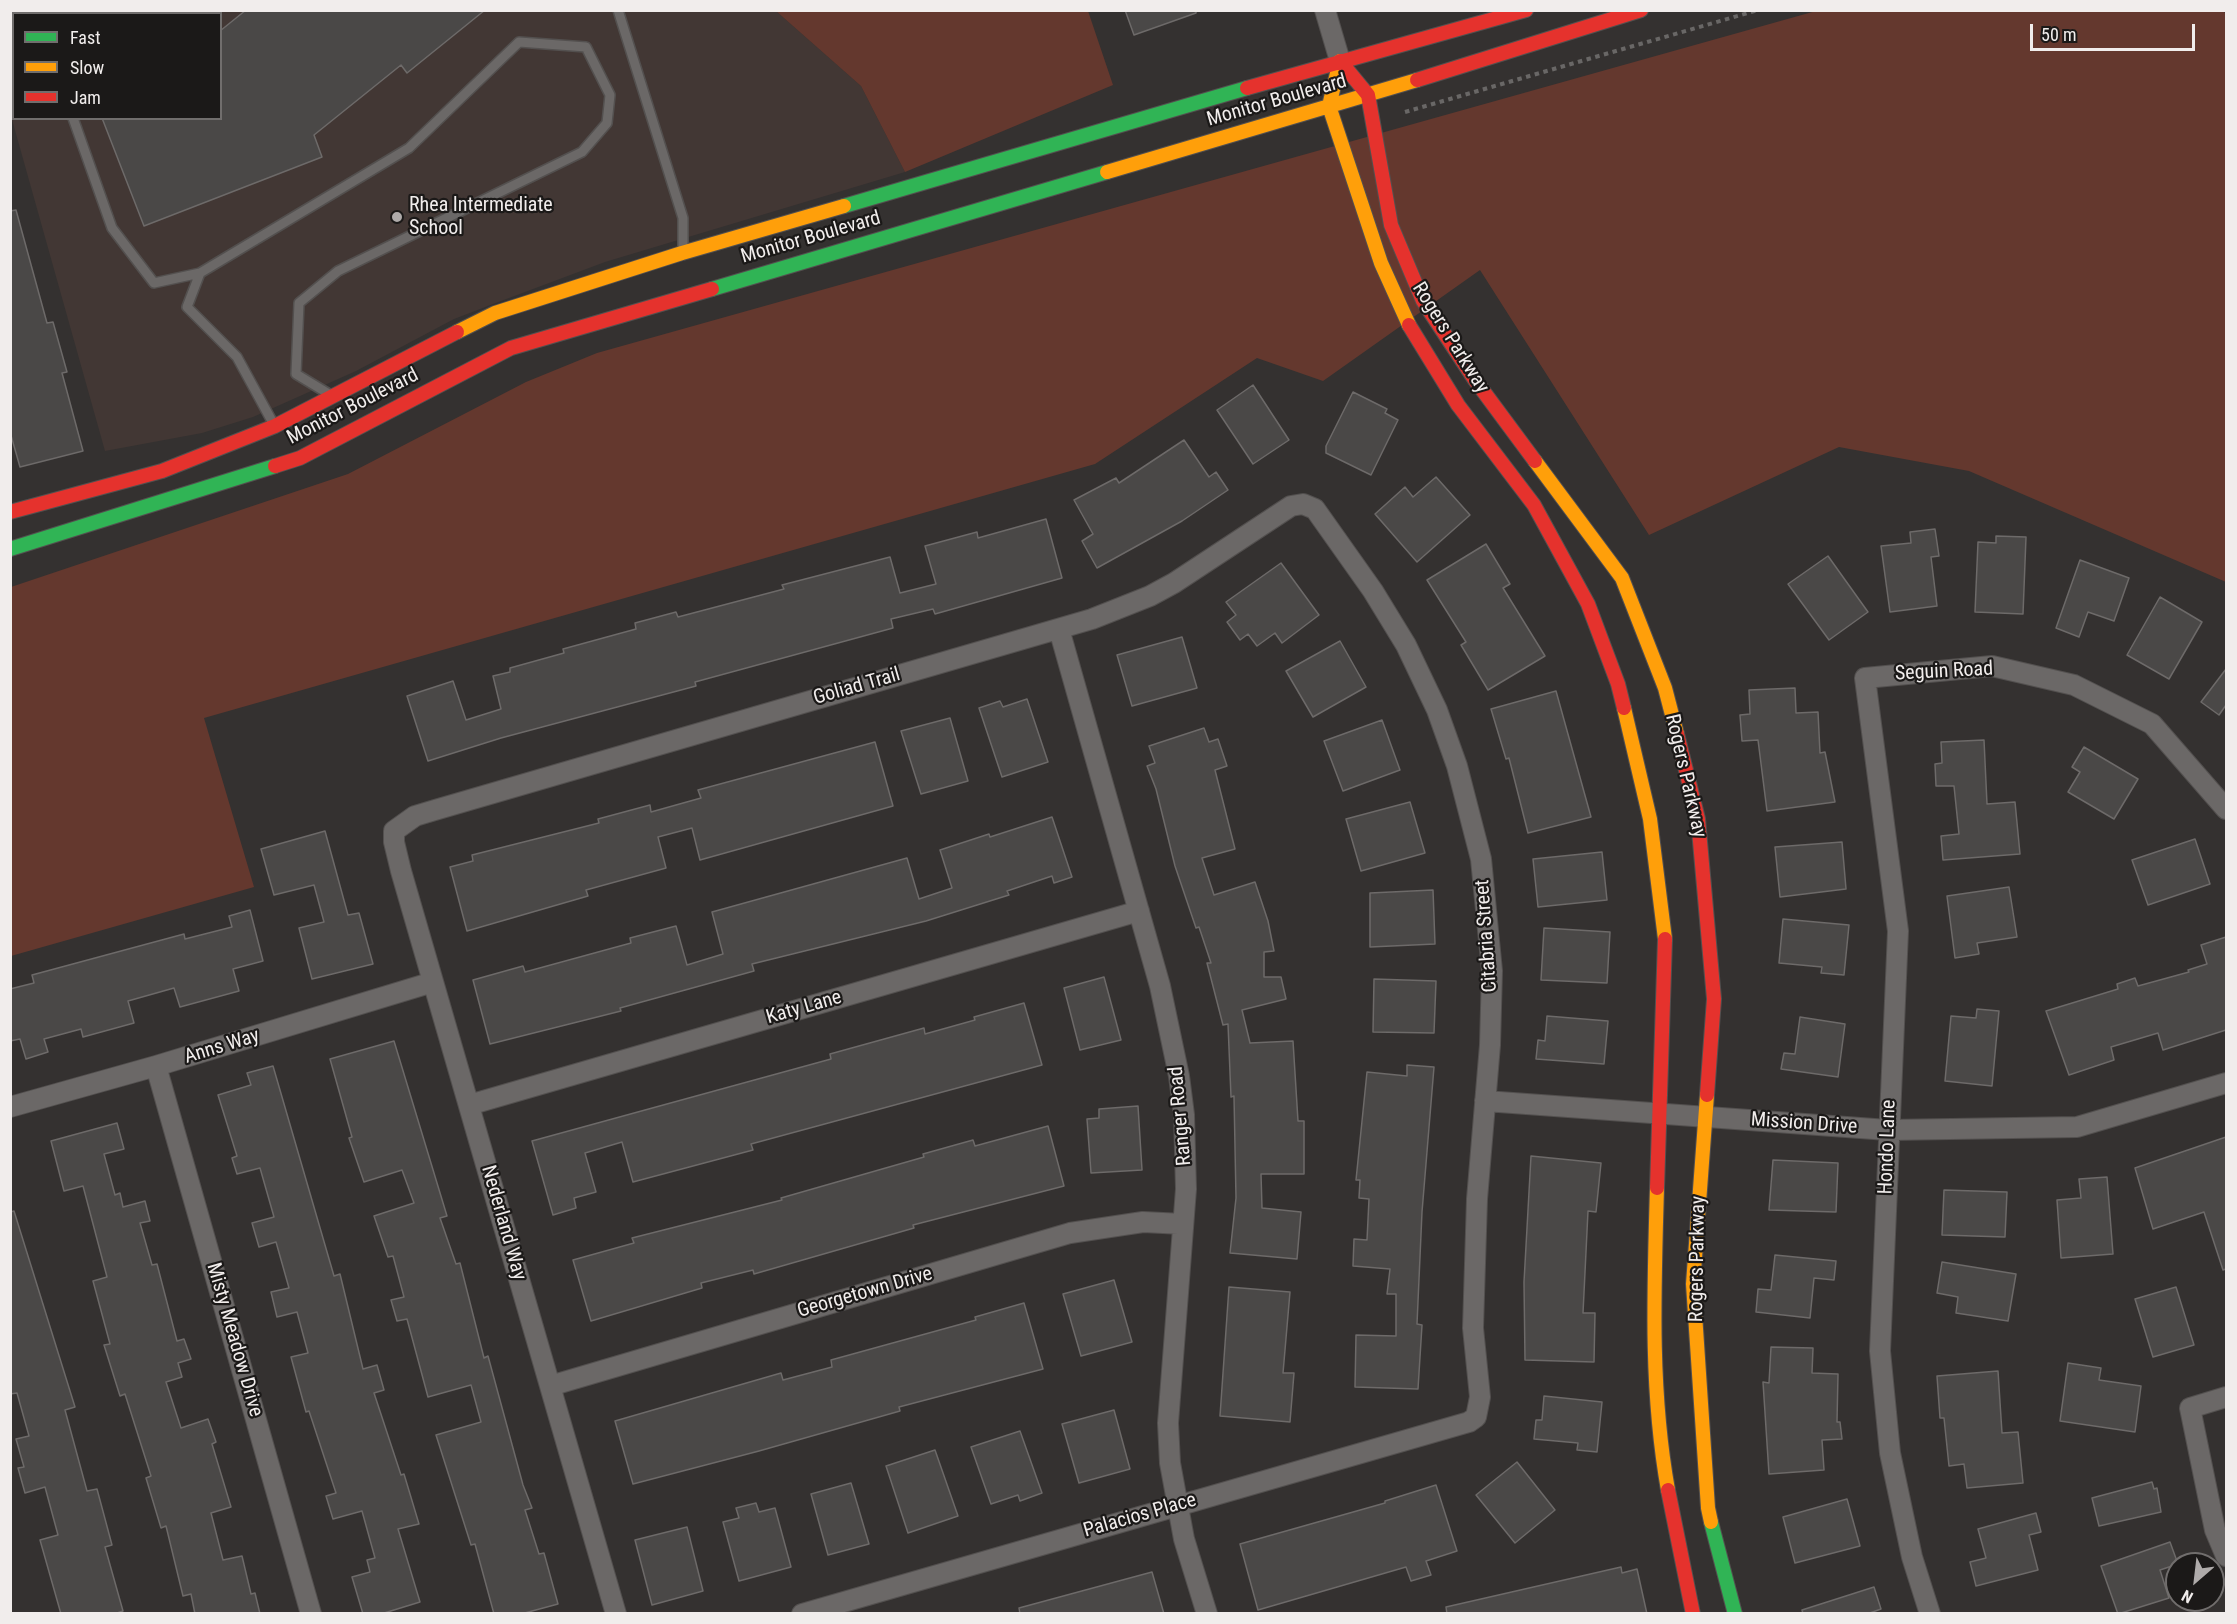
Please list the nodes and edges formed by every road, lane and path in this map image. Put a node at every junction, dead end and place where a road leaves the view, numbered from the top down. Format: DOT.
graph roads {
  1 [pos="618,10"];
  2 [pos="1325,10"];
  3 [pos="1526,10"];
  4 [pos="1641,10"];
  5 [pos="1758,10"];
  6 [pos="1340,61"];
  7 [pos="1368,95"];
  8 [pos="1329,106"];
  9 [pos="1405,112"];
  10 [pos="74,120"];
  11 [pos="682,253"];
  12 [pos="200,273"];
  13 [pos="334,397"];
  14 [pos="274,426"];
  15 [pos="1303,504"];
  16 [pos="10,512"];
  17 [pos="10,549"];
  18 [pos="1059,629"];
  19 [pos="1865,678"];
  20 [pos="2226,809"];
  21 [pos="394,831"];
  22 [pos="1139,910"];
  23 [pos="433,982"];
  24 [pos="156,1066"];
  25 [pos="2226,1083"];
  26 [pos="1485,1101"];
  27 [pos="469,1105"];
  28 [pos="10,1107"];
  29 [pos="1659,1112"];
  30 [pos="1705,1116"];
  31 [pos="1888,1130"];
  32 [pos="1183,1224"];
  33 [pos="550,1386"];
  34 [pos="2226,1397"];
  35 [pos="1476,1416"];
  36 [pos="1178,1505"];
  37 [pos="2226,1556"];
  38 [pos="311,1614"];
  39 [pos="616,1614"];
  40 [pos="802,1614"];
  41 [pos="1207,1614"];
  42 [pos="1693,1614"];
  43 [pos="1735,1614"];
  44 [pos="1930,1614"];
  1 -- 11 [label="lane"];
  2 -- 6 [label="street, Rogers Parkway"];
  3 -- 6 [label="street, Monitor Boulevard"];
  4 -- 7 [label="street, Monitor Boulevard"];
  5 -- 9 [label="path"];
  6 -- 7 [label="street, Rogers Parkway"];
  6 -- 8 [label="street"];
  6 -- 11 [label="street, Monitor Boulevard"];
  7 -- 8 [label="street, Monitor Boulevard"];
  7 -- 30 [label="street, Rogers Parkway"];
  8 -- 17 [label="street, Monitor Boulevard"];
  8 -- 29 [label="street, Rogers Parkway"];
  10 -- 12 [label="lane"];
  11 -- 13 [label="street, Monitor Boulevard"];
  12 -- 13 [label="lane"];
  12 -- 14 [label="lane"];
  13 -- 14 [label="street, Monitor Boulevard"];
  14 -- 16 [label="street, Monitor Boulevard"];
  15 -- 18 [label="street, Goliad Trail"];
  15 -- 26 [label="street, Citabria Street"];
  18 -- 21 [label="street, Goliad Trail"];
  18 -- 22 [label="street, Ranger Road"];
  19 -- 20 [label="street, Seguin Road"];
  19 -- 31 [label="street, Hondo Lane"];
  21 -- 23 [label="street, Nederland Way"];
  22 -- 27 [label="street, Katy Lane"];
  22 -- 32 [label="street, Ranger Road"];
  23 -- 24 [label="street, Anns Way"];
  23 -- 27 [label="street, Nederland Way"];
  24 -- 28 [label="street, Anns Way"];
  24 -- 38 [label="street, Misty Meadow Drive"];
  25 -- 31 [label="street, Mission Drive"];
  26 -- 29 [label="street, Mission Drive"];
  26 -- 35 [label="street, Citabria Street"];
  27 -- 33 [label="street, Nederland Way"];
  29 -- 30 [label="street, Mission Drive"];
  29 -- 42 [label="street, Rogers Parkway"];
  30 -- 31 [label="street, Mission Drive"];
  30 -- 43 [label="street, Rogers Parkway"];
  31 -- 44 [label="street, Hondo Lane"];
  32 -- 33 [label="street, Georgetown Drive"];
  32 -- 36 [label="street, Ranger Road"];
  33 -- 39 [label="street, Nederland Way"];
  34 -- 37 [label="street"];
  35 -- 36 [label="street, Palacios Place"];
  36 -- 40 [label="street, Palacios Place"];
  36 -- 41 [label="street, Ranger Road"];
}
